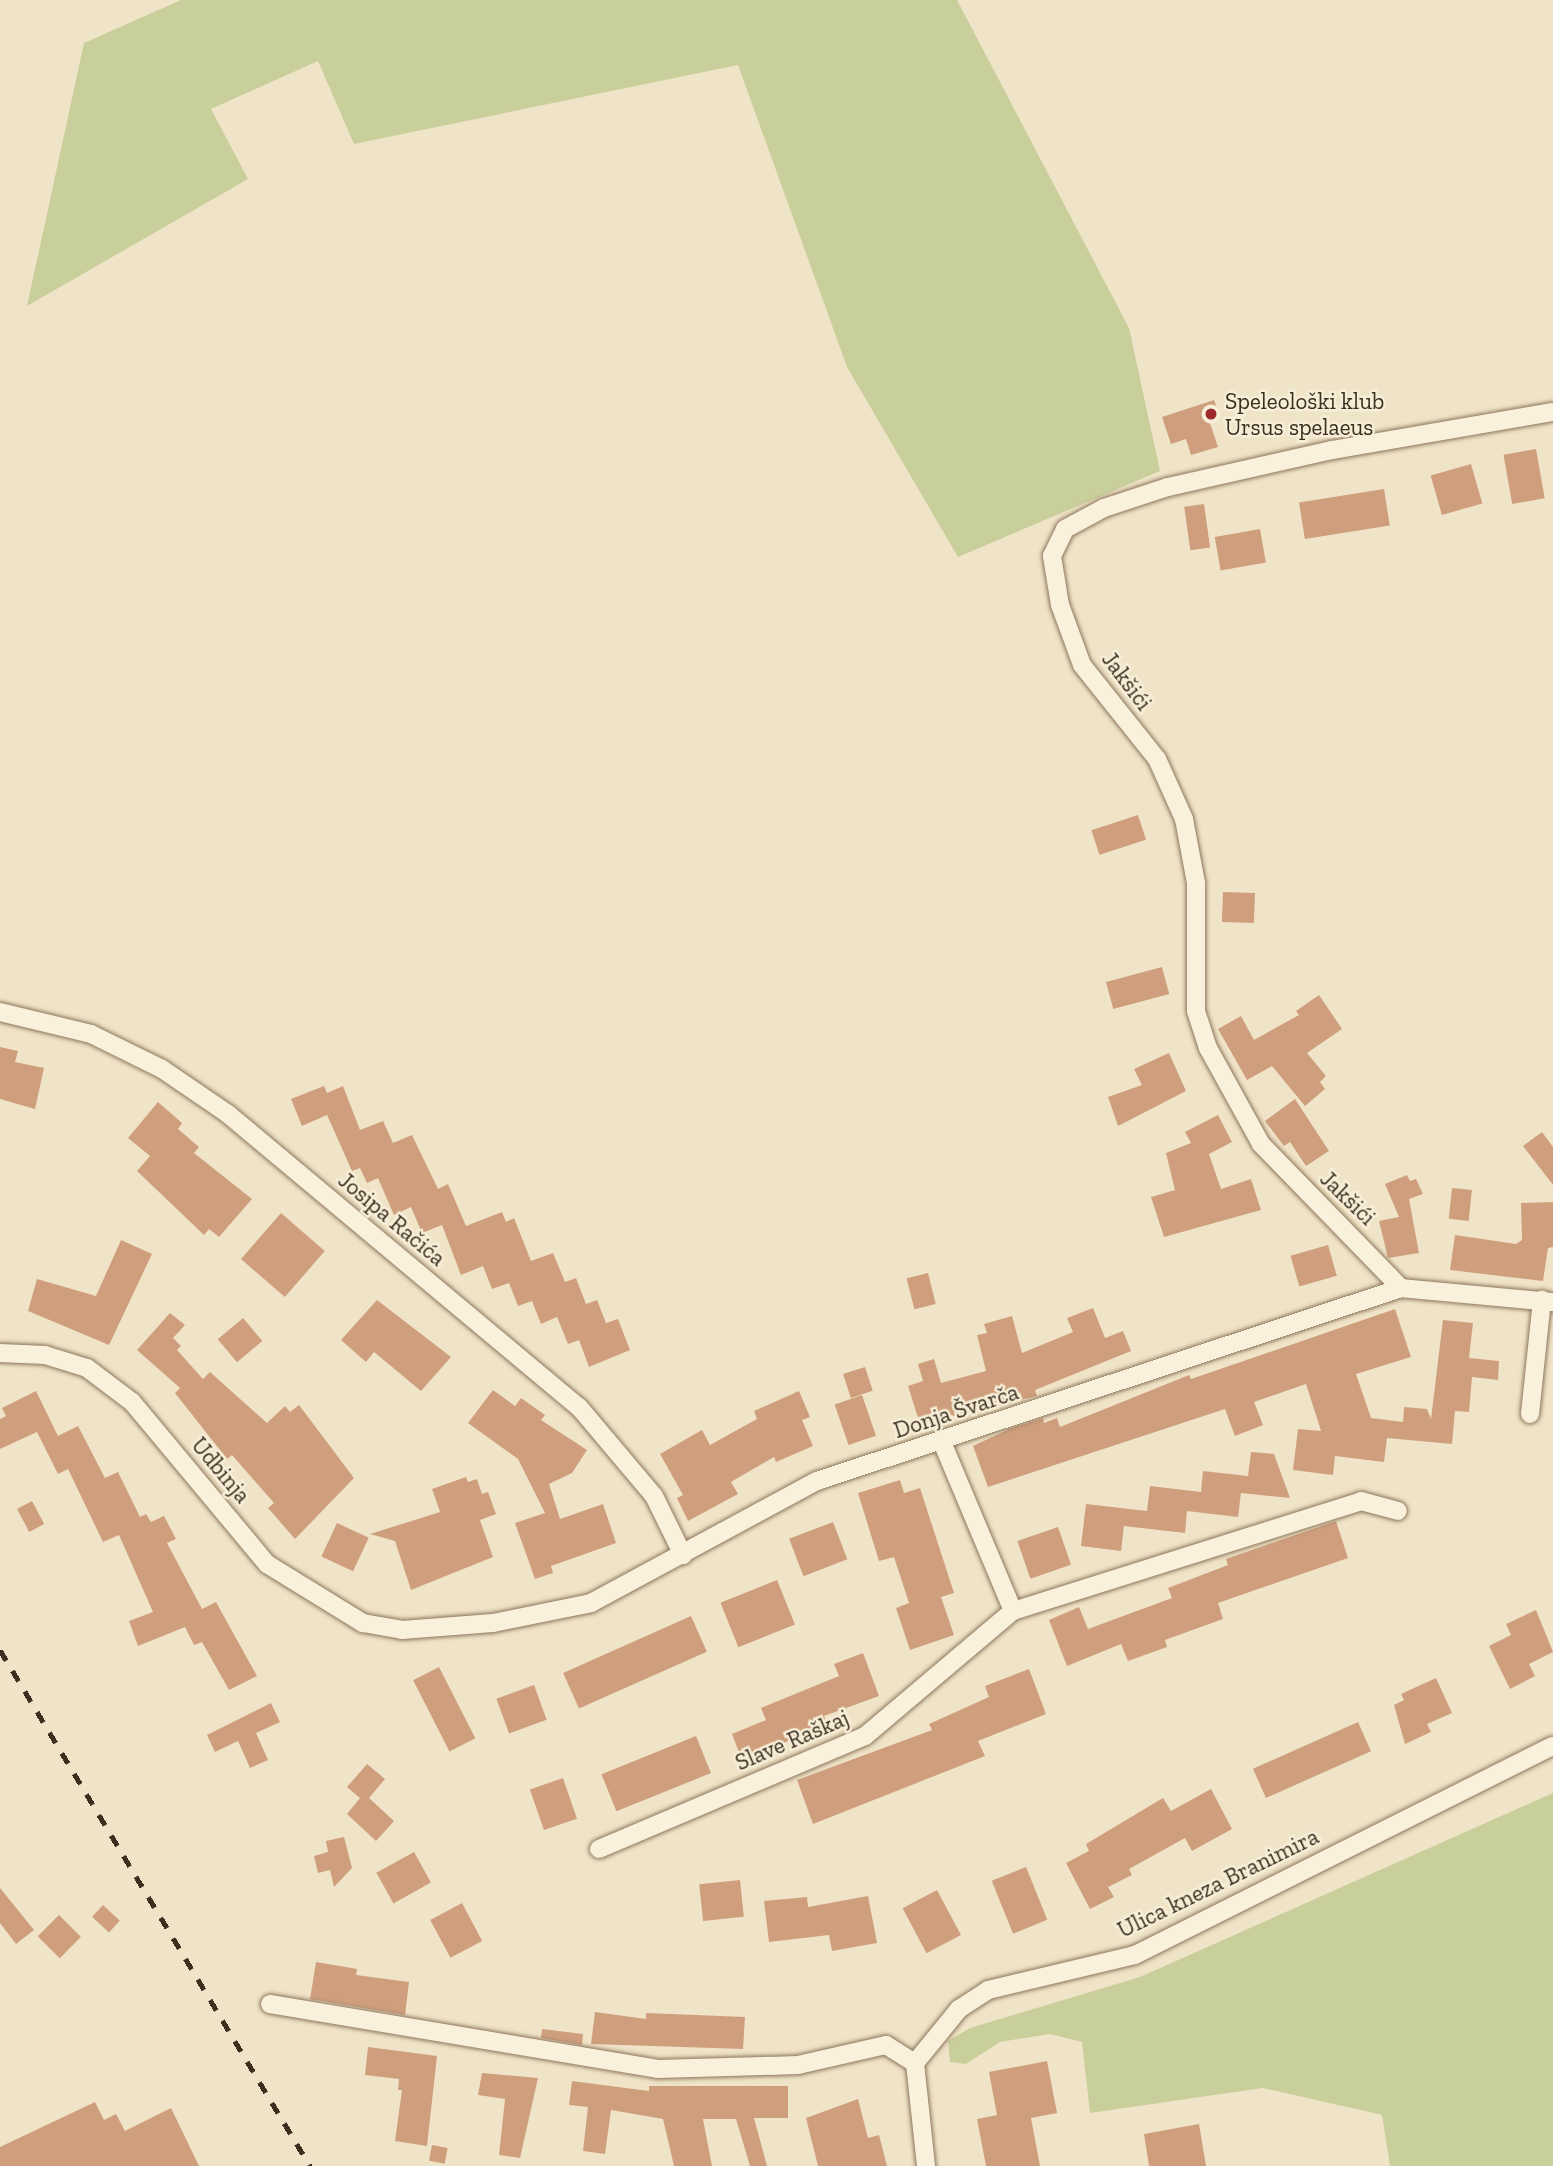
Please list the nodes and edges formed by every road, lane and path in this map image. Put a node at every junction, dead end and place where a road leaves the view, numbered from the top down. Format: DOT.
graph roads {
  1 [pos="1553,412"];
  2 [pos="0,1012"];
  3 [pos="1401,1288"];
  4 [pos="1547,1301"];
  5 [pos="0,1353"];
  6 [pos="1530,1414"];
  7 [pos="942,1442"];
  8 [pos="1398,1511"];
  9 [pos="683,1555"];
  10 [pos="1013,1611"];
  11 [pos="402,1630"];
  12 [pos="1553,1746"];
  13 [pos="599,1849"];
  14 [pos="270,2004"];
  15 [pos="915,2063"];
  16 [pos="926,2166"];
  1 -- 3 [label="street, Jakšići"];
  2 -- 9 [label="street, Josipa Račića"];
  3 -- 4 [label="street, Donja Švarča"];
  3 -- 7 [label="street, Donja Švarča"];
  4 -- 6 [label="street, Donja Švarča"];
  5 -- 11 [label="street, Udbinja"];
  7 -- 9 [label="street, Donja Švarča"];
  7 -- 10 [label="street"];
  8 -- 10 [label="street, Slave Raškaj"];
  9 -- 11 [label="street, Donja Švarča"];
  10 -- 13 [label="street, Slave Raškaj"];
  12 -- 15 [label="street, Ulica kneza Branimira"];
  14 -- 15 [label="street"];
  15 -- 16 [label="street"];
}
